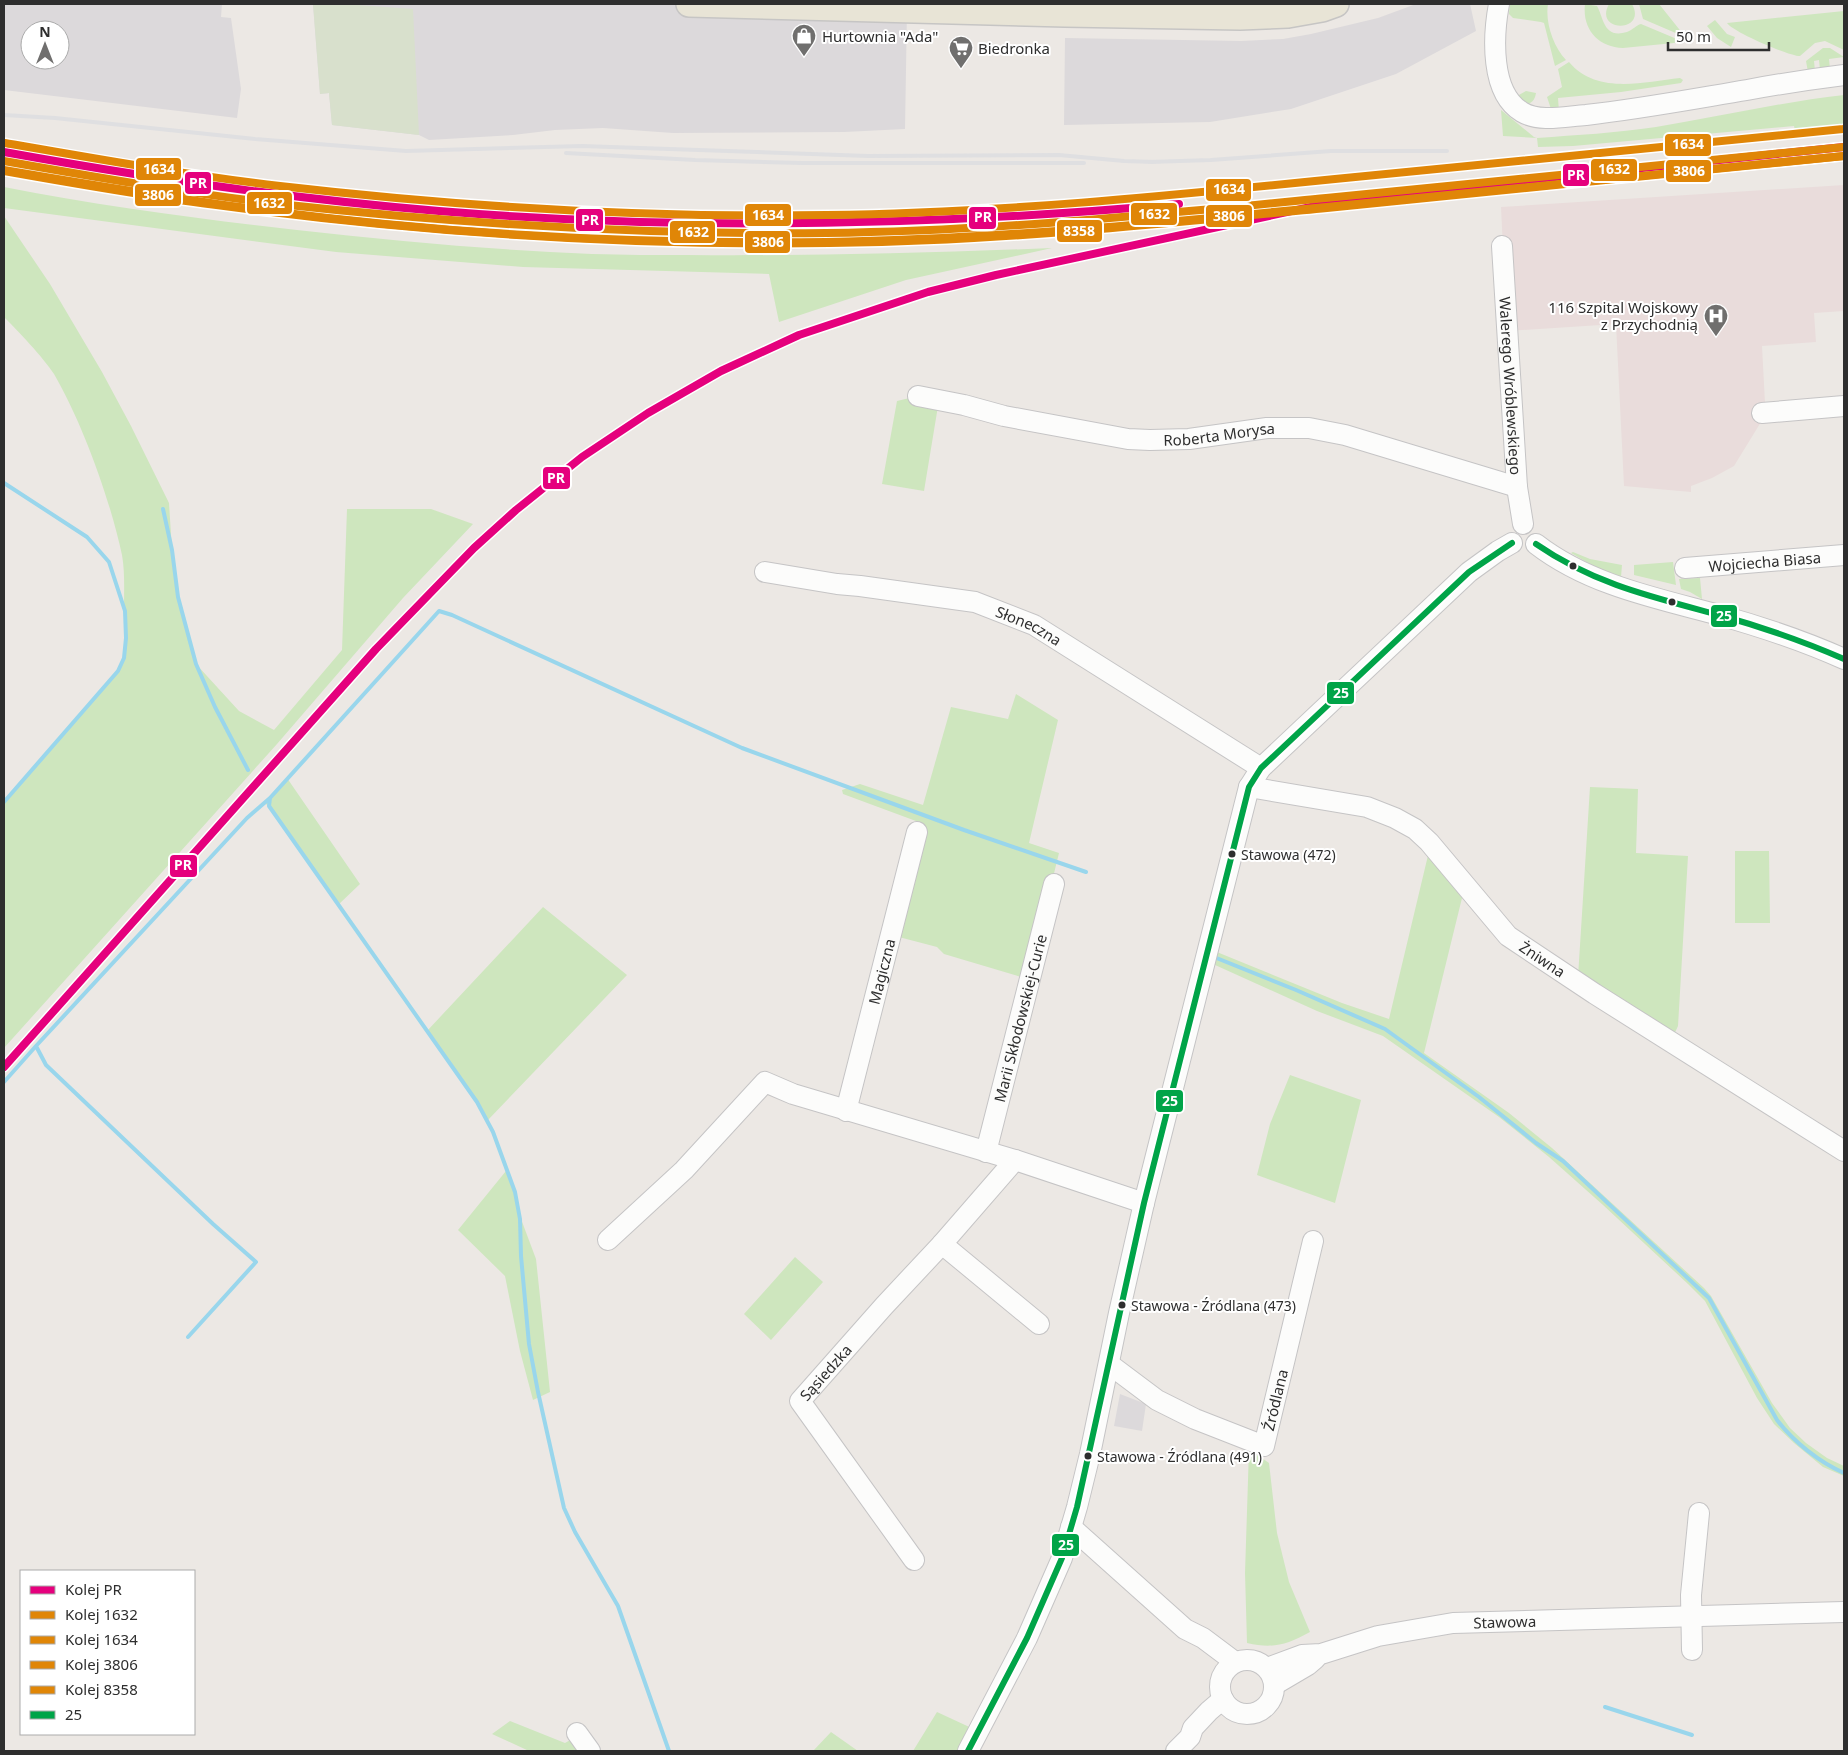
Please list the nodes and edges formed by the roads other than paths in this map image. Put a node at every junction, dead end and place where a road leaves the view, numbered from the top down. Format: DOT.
graph roads {
  1 [pos="689,4"];
  2 [pos="1336,4"];
  3 [pos="1495,8"];
  4 [pos="1844,75"];
  5 [pos="1502,246"];
  6 [pos="918,396"];
  7 [pos="1844,406"];
  8 [pos="1762,413"];
  9 [pos="1517,487"];
  10 [pos="1523,524"];
  11 [pos="1512,543"];
  12 [pos="1536,544"];
  13 [pos="1844,555"];
  14 [pos="1685,568"];
  15 [pos="765,572"];
  16 [pos="1844,659"];
  17 [pos="1261,768"];
  18 [pos="1249,787"];
  19 [pos="917,832"];
  20 [pos="1054,884"];
  21 [pos="846,1111"];
  22 [pos="1844,1151"];
  23 [pos="986,1152"];
  24 [pos="1015,1160"];
  25 [pos="1144,1203"];
  26 [pos="608,1240"];
  27 [pos="1313,1241"];
  28 [pos="942,1244"];
  29 [pos="1039,1324"];
  30 [pos="1109,1364"];
  31 [pos="1699,1513"];
  32 [pos="1071,1527"];
  33 [pos="914,1560"];
  34 [pos="1844,1612"];
  35 [pos="1692,1616"];
  36 [pos="1692,1650"];
  37 [pos="1229,1669"];
  38 [pos="1271,1676"];
  39 [pos="1228,1705"];
  40 [pos="577,1733"];
  41 [pos="1183,1744"];
  42 [pos="590,1751"];
  43 [pos="968,1751"];
  1 -- 2 [label="main road"];
  3 -- 4 [label="street"];
  5 -- 9 [label="street, Walerego Wróblewskiego"];
  6 -- 9 [label="street, Roberta Morysa"];
  7 -- 8 [label="street"];
  9 -- 10 [label="street, Walerego Wróblewskiego"];
  10 -- 11 [label="street"];
  10 -- 12 [label="street"];
  11 -- 12 [label="street"];
  11 -- 17 [label="street"];
  12 -- 16 [label="street"];
  13 -- 14 [label="street, Wojciecha Biasa"];
  15 -- 17 [label="street, Słoneczna"];
  17 -- 18 [label="street"];
  18 -- 22 [label="street, Żniwna"];
  18 -- 25 [label="street"];
  19 -- 21 [label="street, Magiczna"];
  20 -- 23 [label="street, Marii Skłodowskiej-Curie"];
  21 -- 23 [label="street"];
  21 -- 26 [label="street"];
  23 -- 24 [label="street"];
  24 -- 25 [label="street"];
  24 -- 28 [label="street, Sąsiedzka"];
  25 -- 30 [label="street"];
  27 -- 30 [label="street, Źródlana"];
  28 -- 29 [label="street"];
  28 -- 33 [label="street, Sąsiedzka"];
  30 -- 32 [label="street"];
  31 -- 35 [label="street"];
  32 -- 37 [label="street"];
  32 -- 43 [label="street"];
  34 -- 35 [label="street, Stawowa"];
  35 -- 36 [label="street"];
  35 -- 38 [label="street, Stawowa"];
  37 -- 38 [label="street"];
  37 -- 39 [label="street"];
  38 -- 39 [label="street"];
  39 -- 41 [label="street"];
  40 -- 42 [label="street"];
}
